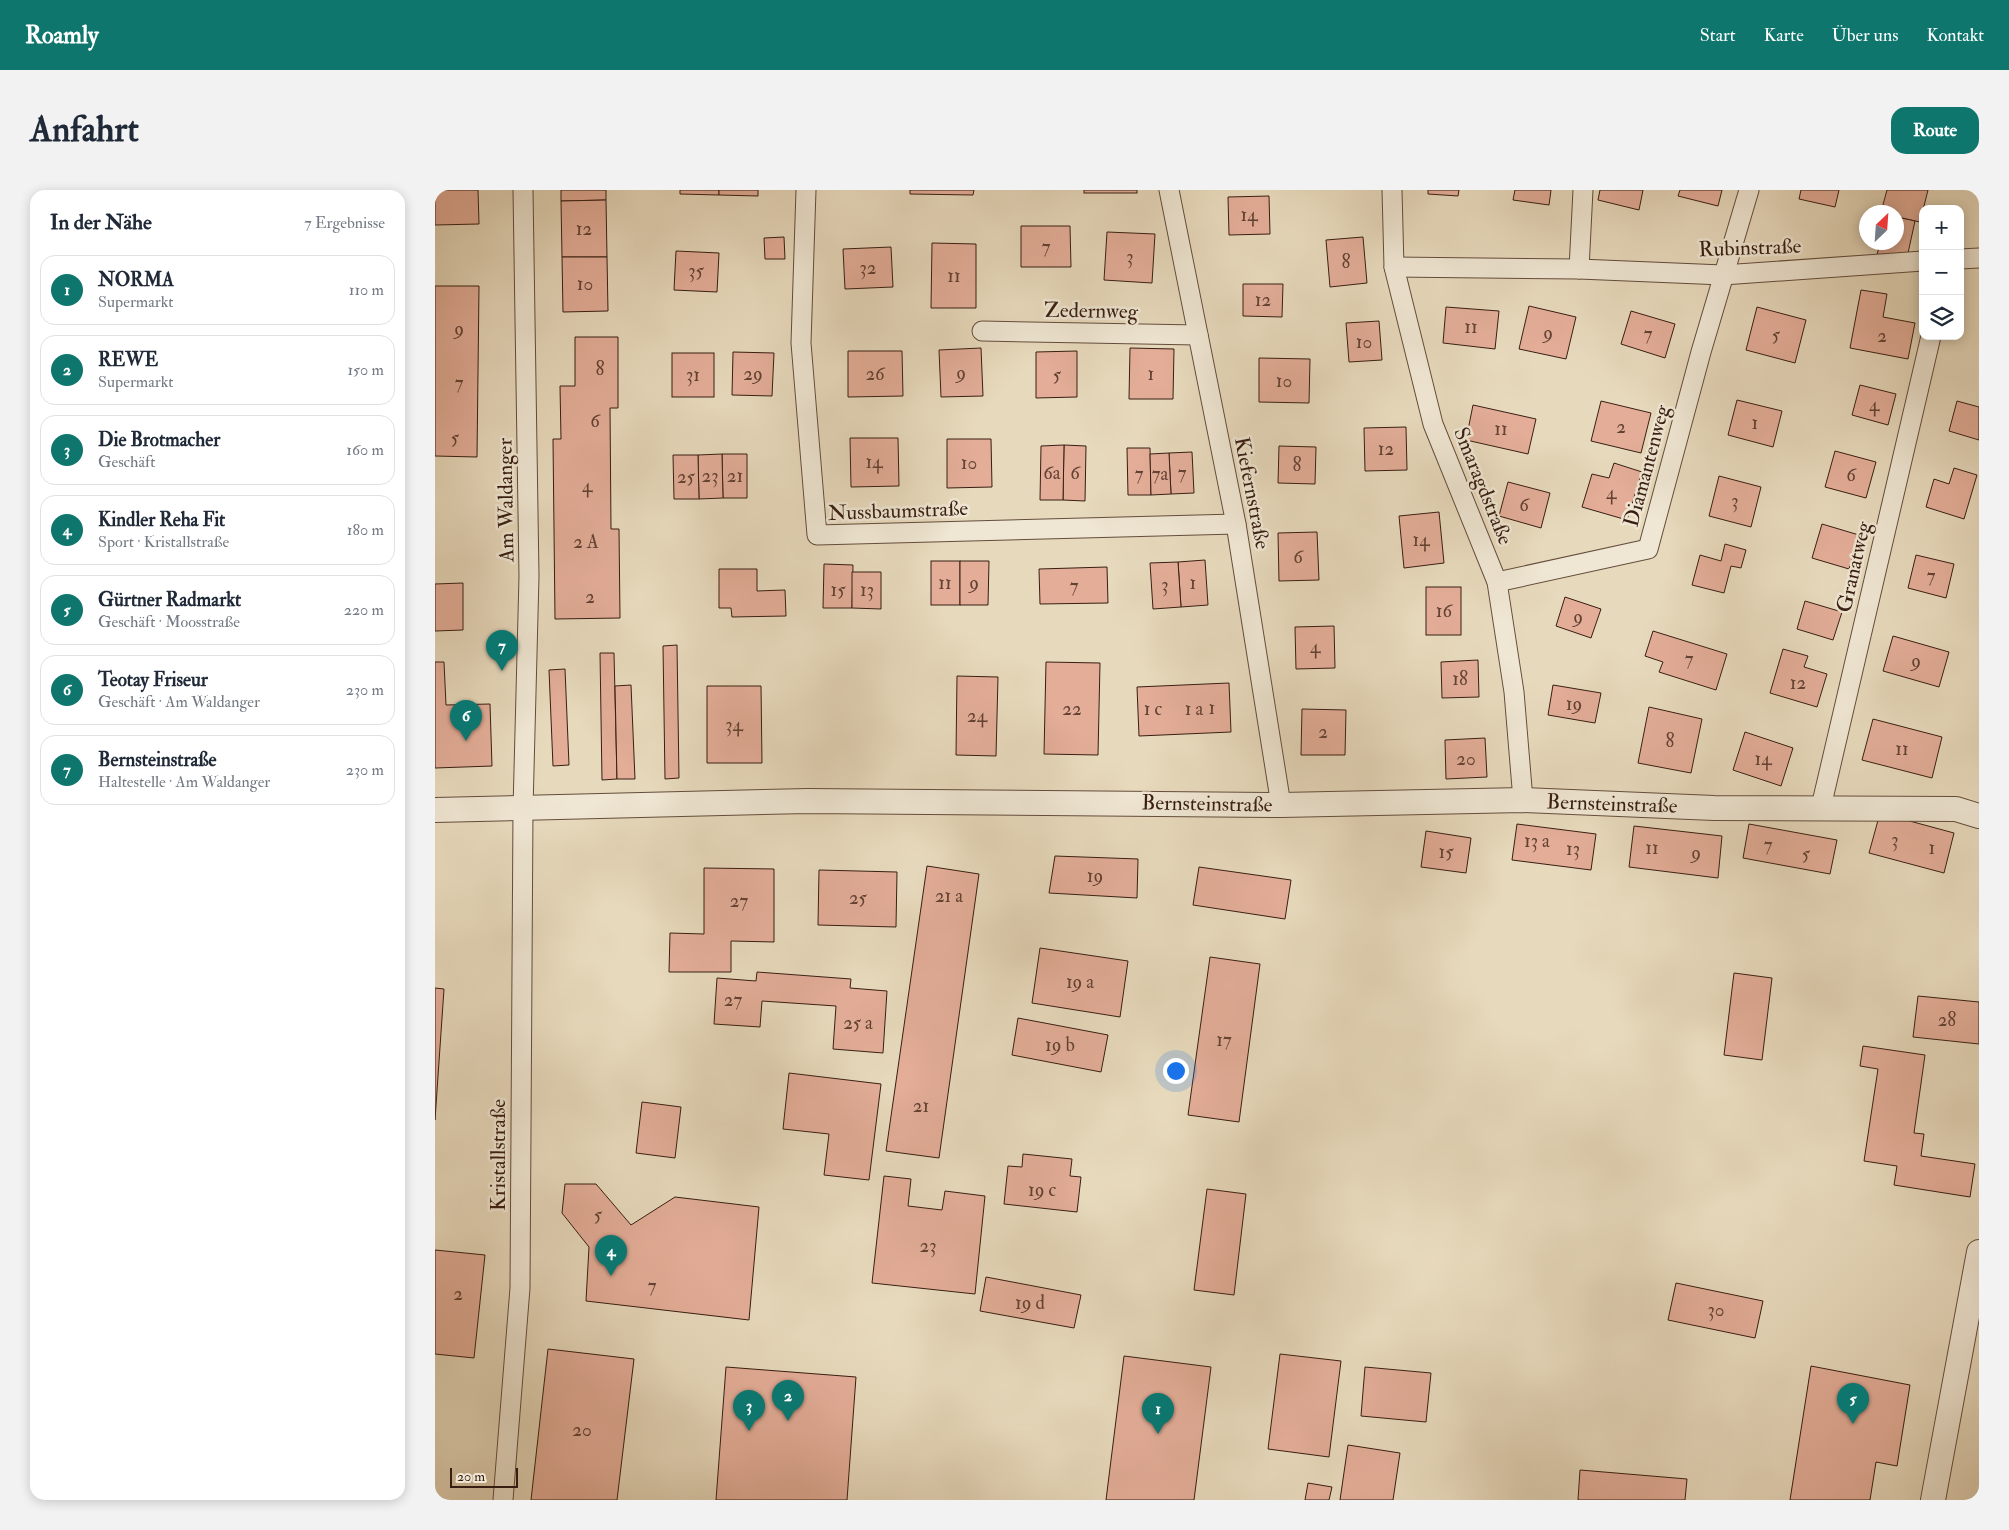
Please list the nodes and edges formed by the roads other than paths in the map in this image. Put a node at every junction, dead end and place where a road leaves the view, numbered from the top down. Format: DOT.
graph roads {
  1 [pos="523,190"];
  2 [pos="806,190"];
  3 [pos="1169,190"];
  4 [pos="1392,190"];
  5 [pos="1583,190"];
  6 [pos="1749,190"];
  7 [pos="1979,258"];
  8 [pos="1964,259"];
  9 [pos="1919,260"];
  10 [pos="1394,267"];
  11 [pos="1579,269"];
  12 [pos="1723,275"];
  13 [pos="982,331"];
  14 [pos="1198,335"];
  15 [pos="1930,340"];
  16 [pos="1236,524"];
  17 [pos="1497,582"];
  18 [pos="1523,800"];
  19 [pos="1281,805"];
  20 [pos="1821,808"];
  21 [pos="523,809"];
  22 [pos="435,810"];
  23 [pos="1979,816"];
  24 [pos="1979,1252"];
  25 [pos="503,1500"];
  26 [pos="1933,1500"];
  1 -- 21 [label="street, Am Waldanger"];
  2 -- 16 [label="street, Nussbaumstraße"];
  3 -- 14 [label="street, Kiefernstraße"];
  4 -- 10 [label="street, Smaragdstraße"];
  5 -- 11 [label="street"];
  6 -- 12 [label="street"];
  7 -- 8 [label="street"];
  9 -- 12 [label="street, Rubinstraße"];
  10 -- 11 [label="street, Rubinstraße"];
  10 -- 17 [label="street, Smaragdstraße"];
  11 -- 12 [label="street, Rubinstraße"];
  12 -- 17 [label="street, Diamantenweg"];
  13 -- 14 [label="street, Zedernweg"];
  14 -- 16 [label="street, Kiefernstraße"];
  15 -- 20 [label="street, Granatweg"];
  16 -- 19 [label="street, Kiefernstraße"];
  17 -- 18 [label="street, Smaragdstraße"];
  18 -- 19 [label="street, Bernsteinstraße"];
  18 -- 20 [label="street, Bernsteinstraße"];
  19 -- 21 [label="street, Bernsteinstraße"];
  20 -- 23 [label="street, Bernsteinstraße"];
  21 -- 22 [label="street, Bernsteinstraße"];
  21 -- 25 [label="street, Kristallstraße"];
  24 -- 26 [label="street"];
}
